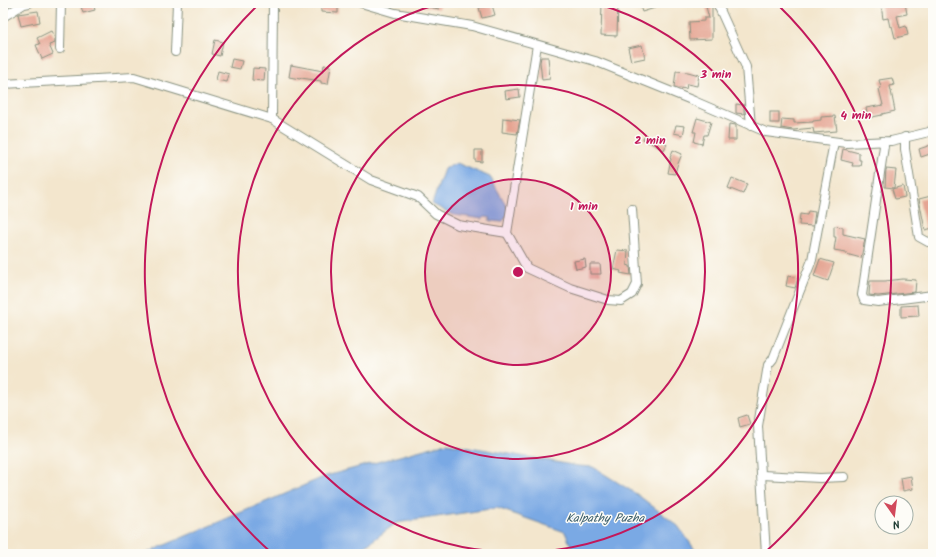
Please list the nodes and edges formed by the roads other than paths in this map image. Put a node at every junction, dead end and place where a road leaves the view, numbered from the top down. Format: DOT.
graph roads {
  1 [pos="29,3"];
  2 [pos="60,3"];
  3 [pos="177,3"];
  4 [pos="273,3"];
  5 [pos="361,3"];
  6 [pos="716,3"];
  7 [pos="3,17"];
  8 [pos="537,45"];
  9 [pos="60,49"];
  10 [pos="175,52"];
  11 [pos="3,84"];
  12 [pos="272,120"];
  13 [pos="751,126"];
  14 [pos="933,129"];
  15 [pos="904,138"];
  16 [pos="882,141"];
  17 [pos="834,142"];
  18 [pos="632,209"];
  19 [pos="507,233"];
  20 [pos="933,241"];
  21 [pos="933,295"];
  22 [pos="762,475"];
  23 [pos="844,477"];
  24 [pos="766,554"];
  1 -- 7 [label="street"];
  2 -- 9 [label="street"];
  3 -- 10 [label="street"];
  4 -- 12 [label="street"];
  5 -- 8 [label="street"];
  6 -- 13 [label="street"];
  8 -- 13 [label="street"];
  8 -- 19 [label="street"];
  11 -- 12 [label="street"];
  12 -- 19 [label="street"];
  13 -- 17 [label="street"];
  14 -- 15 [label="street"];
  15 -- 16 [label="street"];
  15 -- 20 [label="street"];
  16 -- 17 [label="street"];
  16 -- 21 [label="street"];
  17 -- 22 [label="street"];
  18 -- 19 [label="street"];
  22 -- 23 [label="street"];
  22 -- 24 [label="street"];
}
